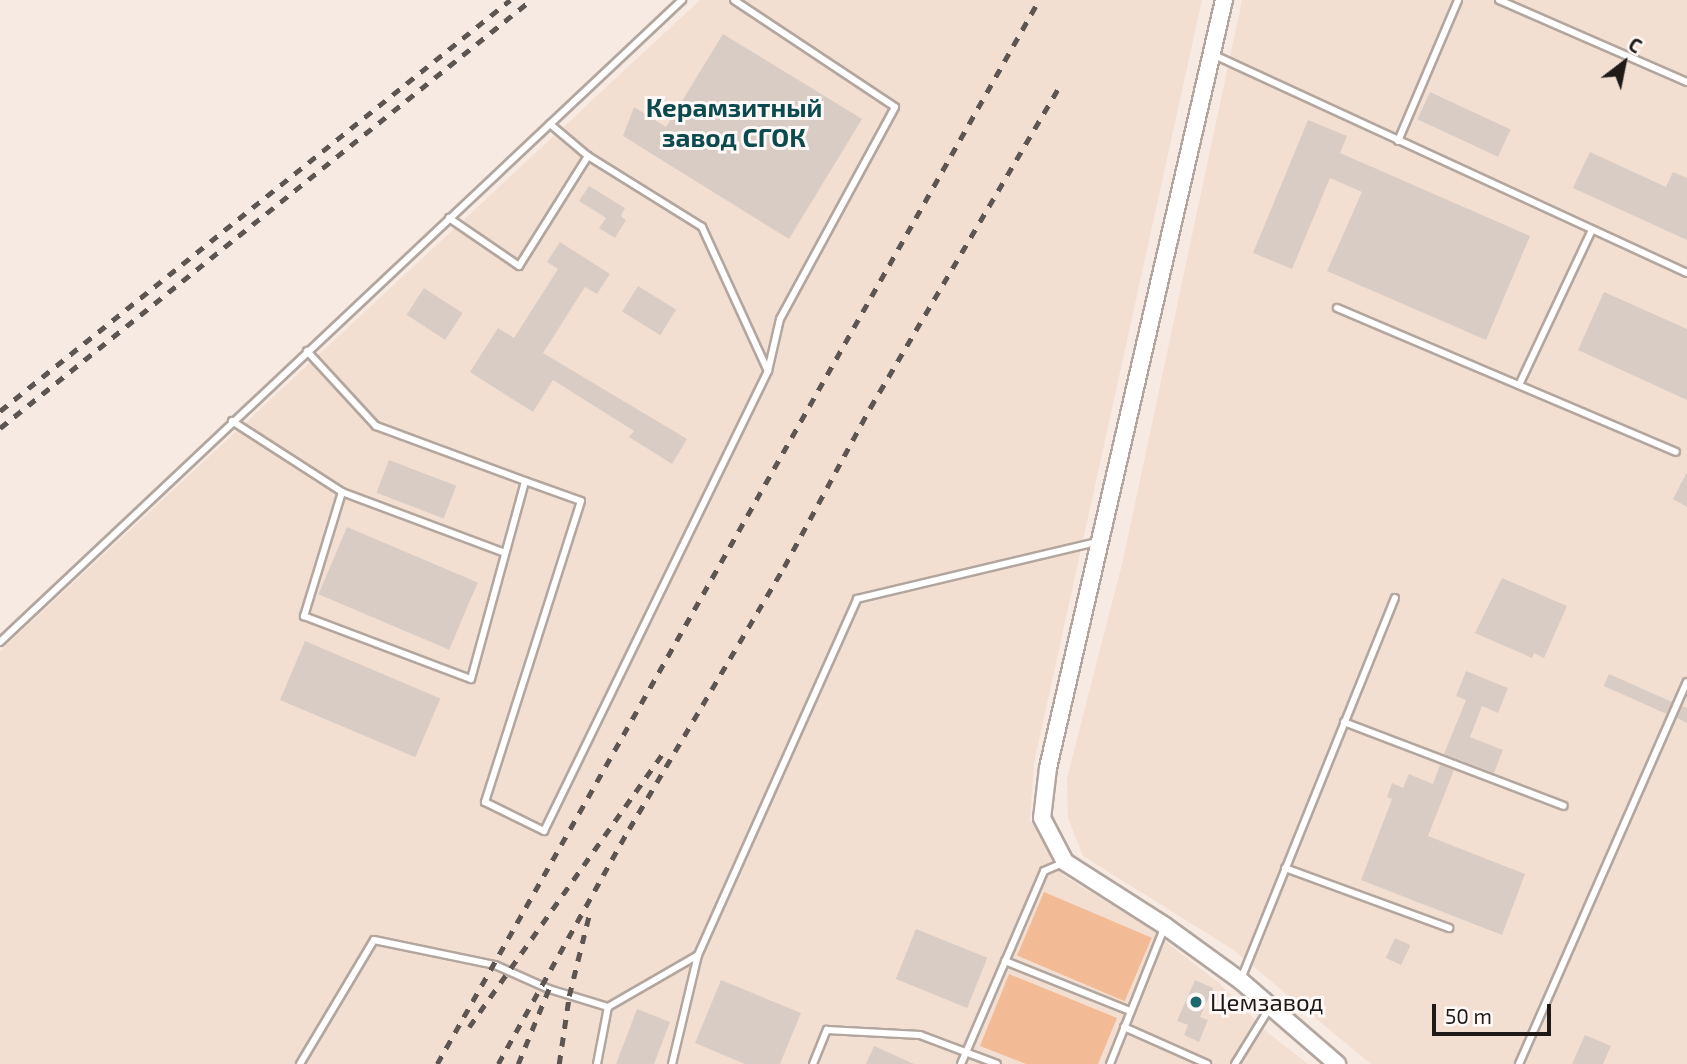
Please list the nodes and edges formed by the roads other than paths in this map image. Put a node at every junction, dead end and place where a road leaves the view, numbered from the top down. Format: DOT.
graph roads {
  1 [pos="682,0"];
  2 [pos="734,0"];
  3 [pos="1224,0"];
  4 [pos="1458,0"];
  5 [pos="1499,0"];
  6 [pos="1210,53"];
  7 [pos="1687,82"];
  8 [pos="550,124"];
  9 [pos="1398,141"];
  10 [pos="588,156"];
  11 [pos="449,218"];
  12 [pos="1592,230"];
  13 [pos="1687,273"];
  14 [pos="1337,308"];
  15 [pos="307,351"];
  16 [pos="768,371"];
  17 [pos="1519,385"];
  18 [pos="232,421"];
  19 [pos="1676,452"];
  20 [pos="525,481"];
  21 [pos="342,492"];
  22 [pos="1102,541"];
  23 [pos="505,554"];
  24 [pos="1395,598"];
  25 [pos="0,642"];
  26 [pos="1687,682"];
  27 [pos="1345,722"];
  28 [pos="1564,806"];
  29 [pos="1065,862"];
  30 [pos="1286,868"];
  31 [pos="1165,926"];
  32 [pos="1449,928"];
  33 [pos="698,955"];
  34 [pos="1005,961"];
  35 [pos="1241,981"];
  36 [pos="608,1007"];
  37 [pos="1269,1009"];
  38 [pos="1130,1011"];
  39 [pos="1124,1027"];
  40 [pos="966,1052"];
  41 [pos="300,1064"];
  42 [pos="597,1064"];
  43 [pos="672,1064"];
  44 [pos="813,1064"];
  45 [pos="961,1064"];
  46 [pos="997,1064"];
  47 [pos="1110,1064"];
  48 [pos="1207,1064"];
  49 [pos="1236,1064"];
  50 [pos="1336,1064"];
  51 [pos="1520,1064"];
  1 -- 8 [label="lane"];
  2 -- 16 [label="lane"];
  3 -- 6 [label="street"];
  4 -- 9 [label="lane"];
  5 -- 7 [label="lane"];
  6 -- 9 [label="lane"];
  6 -- 22 [label="street"];
  8 -- 10 [label="lane"];
  8 -- 11 [label="lane"];
  9 -- 12 [label="lane"];
  10 -- 11 [label="lane"];
  10 -- 16 [label="lane"];
  11 -- 15 [label="lane"];
  12 -- 13 [label="lane"];
  12 -- 17 [label="lane"];
  14 -- 17 [label="lane"];
  15 -- 18 [label="lane"];
  15 -- 20 [label="lane"];
  16 -- 20 [label="lane"];
  17 -- 19 [label="lane"];
  18 -- 21 [label="lane"];
  18 -- 25 [label="lane"];
  20 -- 23 [label="lane"];
  21 -- 23 [label="lane"];
  21 -- 23 [label="lane"];
  22 -- 29 [label="street"];
  22 -- 33 [label="lane"];
  24 -- 27 [label="lane"];
  26 -- 51 [label="lane"];
  27 -- 28 [label="lane"];
  27 -- 30 [label="lane"];
  29 -- 31 [label="street"];
  29 -- 34 [label="lane"];
  30 -- 32 [label="lane"];
  30 -- 35 [label="lane"];
  31 -- 35 [label="street"];
  31 -- 38 [label="lane"];
  33 -- 36 [label="lane"];
  33 -- 43 [label="lane"];
  34 -- 38 [label="lane"];
  34 -- 40 [label="lane"];
  35 -- 37 [label="street"];
  36 -- 41 [label="lane"];
  36 -- 42 [label="lane"];
  37 -- 49 [label="lane"];
  37 -- 50 [label="street"];
  38 -- 39 [label="lane"];
  39 -- 47 [label="lane"];
  39 -- 48 [label="lane"];
  40 -- 44 [label="lane"];
  40 -- 45 [label="lane"];
  40 -- 46 [label="lane"];
}
